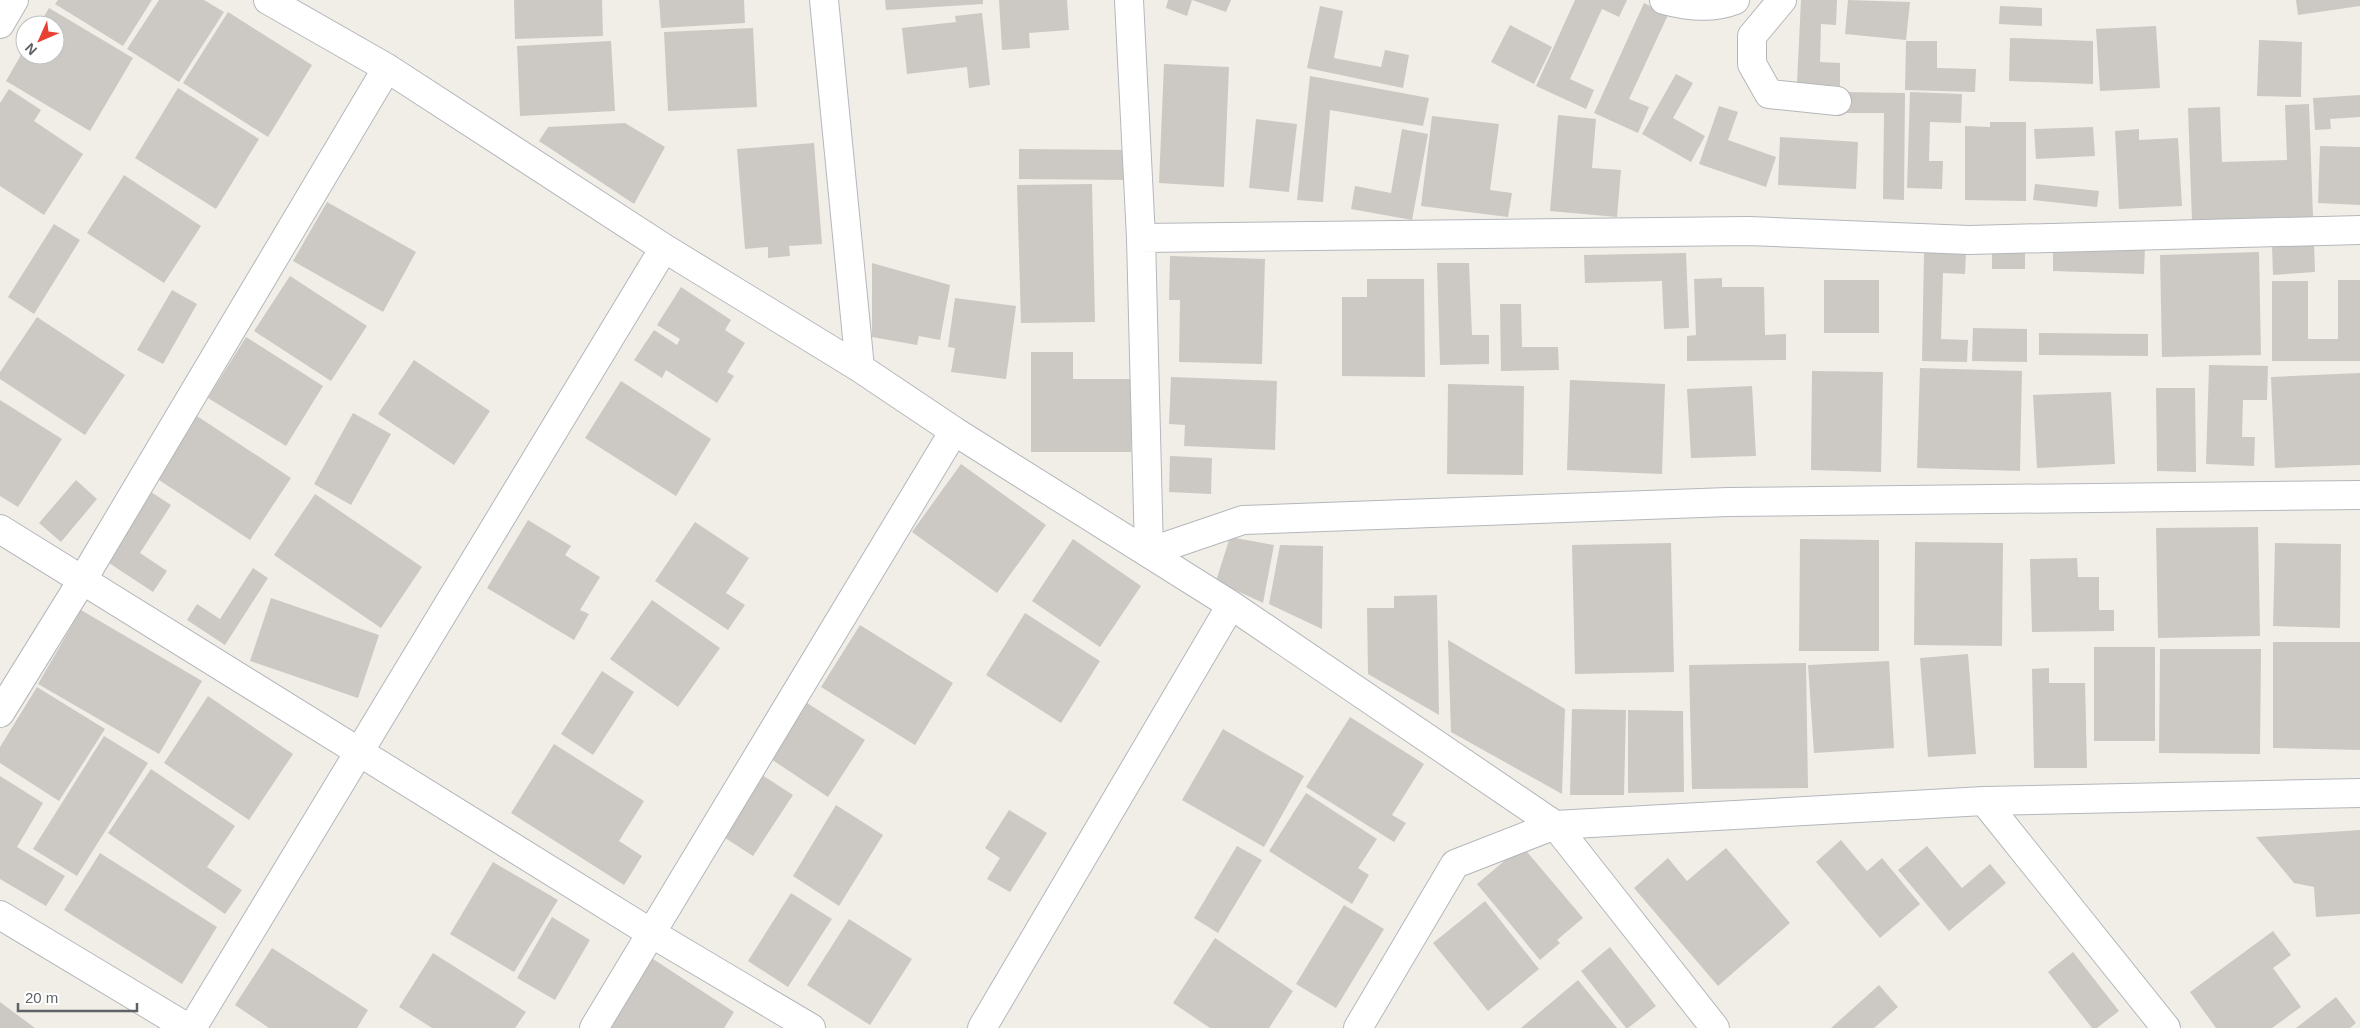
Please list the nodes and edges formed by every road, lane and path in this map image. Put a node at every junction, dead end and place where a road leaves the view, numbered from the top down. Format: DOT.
graph roads {
  1 [pos="14,0"];
  2 [pos="268,0"];
  3 [pos="824,0"];
  4 [pos="1129,0"];
  5 [pos="1664,0"];
  6 [pos="1735,0"];
  7 [pos="1782,0"];
  8 [pos="0,24"];
  9 [pos="387,68"];
  10 [pos="1837,101"];
  11 [pos="2360,230"];
  12 [pos="1141,238"];
  13 [pos="664,248"];
  14 [pos="860,368"];
  15 [pos="954,431"];
  16 [pos="2360,495"];
  17 [pos="0,529"];
  18 [pos="1149,552"];
  19 [pos="83,579"];
  20 [pos="1231,605"];
  21 [pos="0,713"];
  22 [pos="360,752"];
  23 [pos="2360,793"];
  24 [pos="1984,802"];
  25 [pos="1555,825"];
  26 [pos="0,915"];
  27 [pos="651,933"];
  28 [pos="190,1028"];
  29 [pos="594,1028"];
  30 [pos="810,1028"];
  31 [pos="982,1028"];
  32 [pos="1358,1028"];
  33 [pos="1715,1028"];
  34 [pos="2166,1028"];
  1 -- 8 [label="street"];
  2 -- 9 [label="street"];
  3 -- 14 [label="street"];
  4 -- 12 [label="street"];
  5 -- 6 [label="street"];
  7 -- 10 [label="street"];
  9 -- 13 [label="street"];
  9 -- 19 [label="street"];
  11 -- 12 [label="street"];
  12 -- 18 [label="street"];
  13 -- 14 [label="street"];
  13 -- 22 [label="street"];
  14 -- 15 [label="street"];
  15 -- 18 [label="street"];
  15 -- 27 [label="street"];
  16 -- 18 [label="street"];
  17 -- 19 [label="street"];
  18 -- 20 [label="street"];
  19 -- 21 [label="street"];
  19 -- 22 [label="street"];
  20 -- 25 [label="street"];
  20 -- 31 [label="street"];
  22 -- 27 [label="street"];
  22 -- 28 [label="street"];
  23 -- 24 [label="street"];
  24 -- 25 [label="street"];
  24 -- 34 [label="street"];
  25 -- 32 [label="street"];
  25 -- 33 [label="street"];
  26 -- 28 [label="street"];
  27 -- 29 [label="street"];
  27 -- 30 [label="street"];
}
